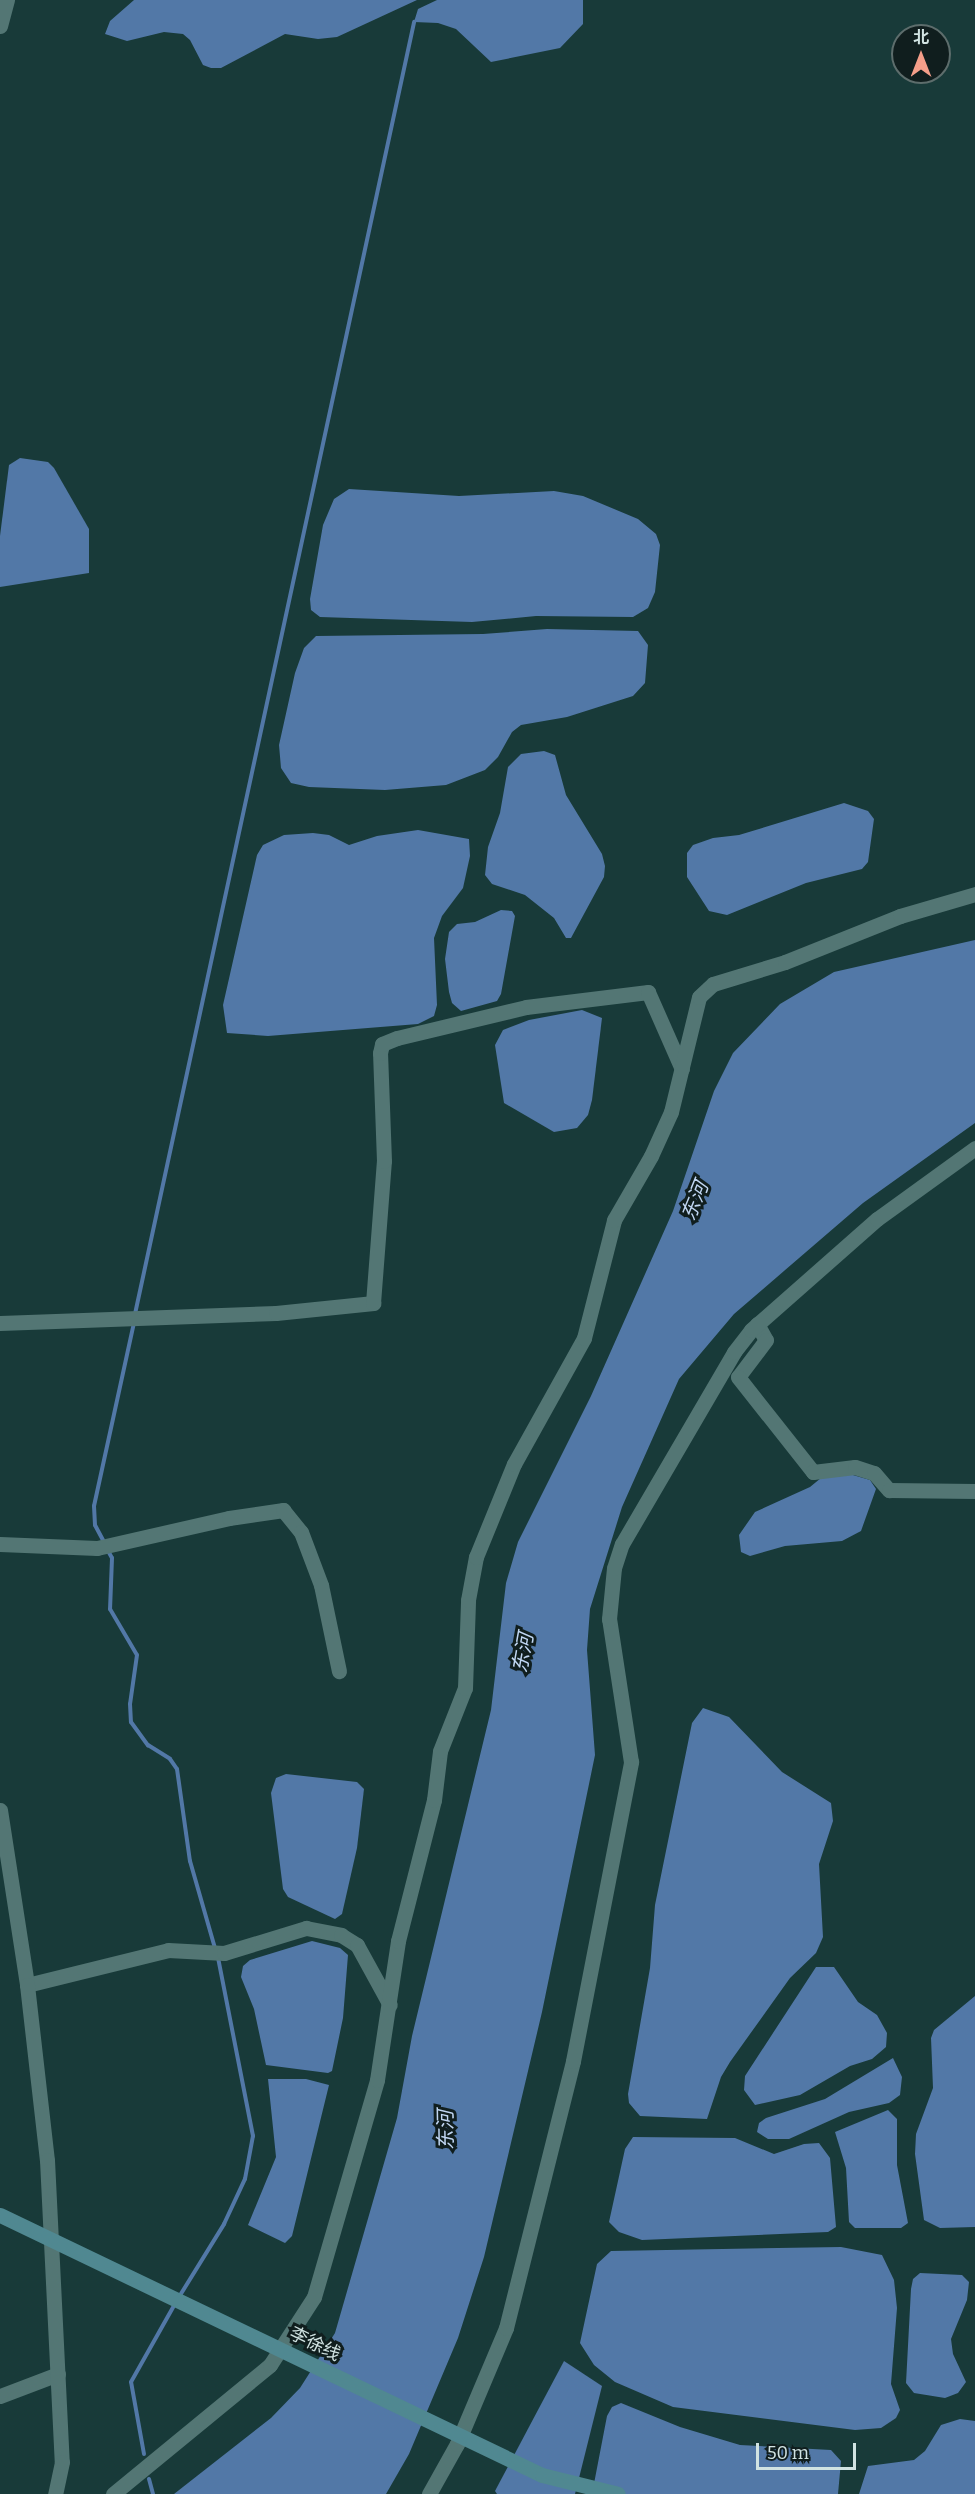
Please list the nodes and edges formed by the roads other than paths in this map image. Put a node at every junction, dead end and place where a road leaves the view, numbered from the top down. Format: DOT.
graph roads {
  1 [pos="7,0"];
  2 [pos="0,26"];
  3 [pos="975,894"];
  4 [pos="682,1069"];
  5 [pos="975,1148"];
  6 [pos="0,1323"];
  7 [pos="757,1324"];
  8 [pos="975,1491"];
  9 [pos="0,1544"];
  10 [pos="339,1671"];
  11 [pos="0,1810"];
  12 [pos="27,1985"];
  13 [pos="390,2005"];
  14 [pos="0,2215"];
  15 [pos="58,2373"];
  16 [pos="0,2396"];
  17 [pos="55,2494"];
  18 [pos="113,2494"];
  19 [pos="429,2494"];
  20 [pos="618,2494"];
  1 -- 2 [label="street"];
  3 -- 4 [label="street"];
  4 -- 6 [label="street"];
  4 -- 13 [label="street"];
  5 -- 7 [label="street"];
  7 -- 8 [label="street"];
  7 -- 19 [label="street"];
  9 -- 10 [label="street"];
  11 -- 12 [label="street"];
  12 -- 13 [label="street"];
  12 -- 15 [label="street"];
  13 -- 18 [label="street"];
  14 -- 20 [label="main road, 李徐线"];
  15 -- 16 [label="street"];
  15 -- 17 [label="street"];
}
